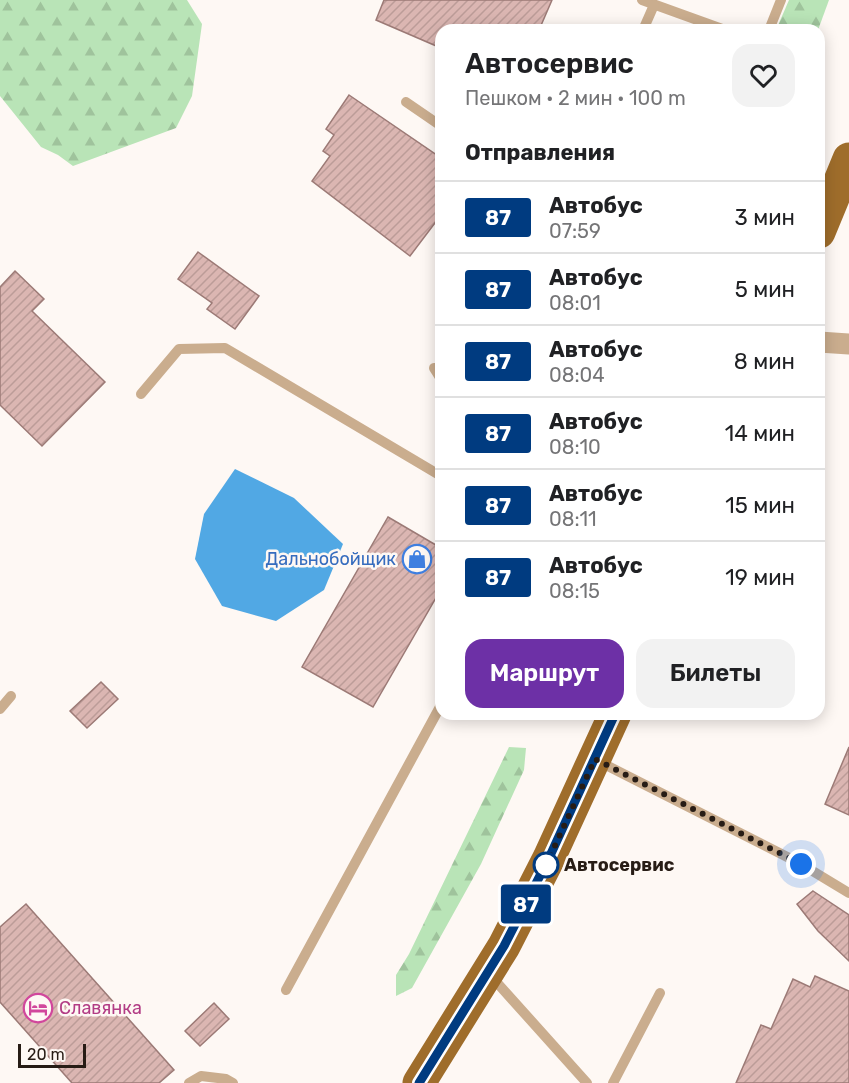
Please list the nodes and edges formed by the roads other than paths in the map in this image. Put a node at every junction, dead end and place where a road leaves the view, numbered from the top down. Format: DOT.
graph roads {
  1 [pos="642,0"];
  2 [pos="781,0"];
  3 [pos="654,5"];
  4 [pos="645,24"];
  5 [pos="708,24"];
  6 [pos="771,24"];
  7 [pos="406,102"];
  8 [pos="435,122"];
  9 [pos="849,159"];
  10 [pos="825,217"];
  11 [pos="825,342"];
  12 [pos="849,344"];
  13 [pos="141,394"];
  14 [pos="435,473"];
  15 [pos="10,696"];
  16 [pos="0,709"];
  17 [pos="435,716"];
  18 [pos="612,720"];
  19 [pos="595,759"];
  20 [pos="849,893"];
  21 [pos="488,974"];
  22 [pos="286,990"];
  23 [pos="660,993"];
  24 [pos="189,1083"];
  25 [pos="233,1083"];
  26 [pos="419,1083"];
  27 [pos="587,1083"];
  28 [pos="613,1083"];
  1 -- 3 [label="lane"];
  2 -- 6 [label="lane"];
  3 -- 4 [label="lane"];
  3 -- 5 [label="lane"];
  7 -- 8 [label="lane"];
  9 -- 10 [label="main road"];
  11 -- 12 [label="street"];
  13 -- 14 [label="lane"];
  15 -- 16 [label="lane"];
  17 -- 22 [label="lane"];
  18 -- 19 [label="main road"];
  19 -- 20 [label="lane"];
  19 -- 21 [label="main road"];
  21 -- 26 [label="main road"];
  21 -- 27 [label="lane"];
  23 -- 28 [label="lane"];
  24 -- 25 [label="lane"];
}
